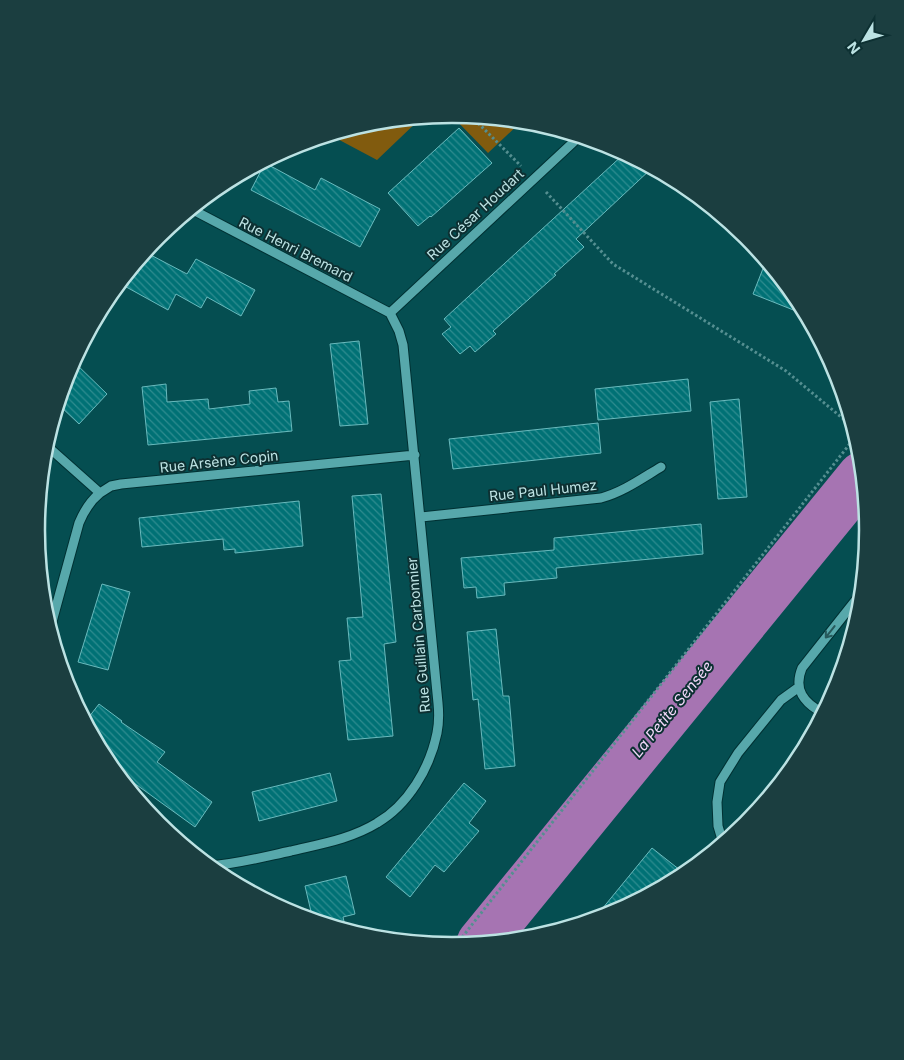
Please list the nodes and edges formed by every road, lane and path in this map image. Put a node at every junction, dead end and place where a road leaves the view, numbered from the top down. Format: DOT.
graph roads {
  1 [pos="479,124"];
  2 [pos="573,142"];
  3 [pos="533,179"];
  4 [pos="197,213"];
  5 [pos="390,313"];
  6 [pos="843,419"];
  7 [pos="849,444"];
  8 [pos="53,450"];
  9 [pos="415,455"];
  10 [pos="661,467"];
  11 [pos="100,492"];
  12 [pos="421,517"];
  13 [pos="852,605"];
  14 [pos="54,614"];
  15 [pos="799,687"];
  16 [pos="817,710"];
  17 [pos="721,835"];
  18 [pos="222,865"];
  19 [pos="463,937"];
  1 -- 3 [label="path"];
  2 -- 3 [label="street, Rue César Houdart"];
  3 -- 5 [label="street, Rue César Houdart"];
  3 -- 6 [label="path"];
  4 -- 5 [label="street, Rue Henri Bremard"];
  5 -- 9 [label="street, Rue Guillain Carbonnier"];
  7 -- 19 [label="path"];
  8 -- 11 [label="street"];
  9 -- 11 [label="street, Rue Arsène Copin"];
  9 -- 12 [label="street, Rue Guillain Carbonnier"];
  10 -- 12 [label="street, Rue Paul Humez"];
  11 -- 14 [label="street"];
  12 -- 18 [label="street, Rue Guillain Carbonnier"];
  13 -- 15 [label="street, one-way"];
  15 -- 16 [label="street"];
  15 -- 17 [label="street"];
}
